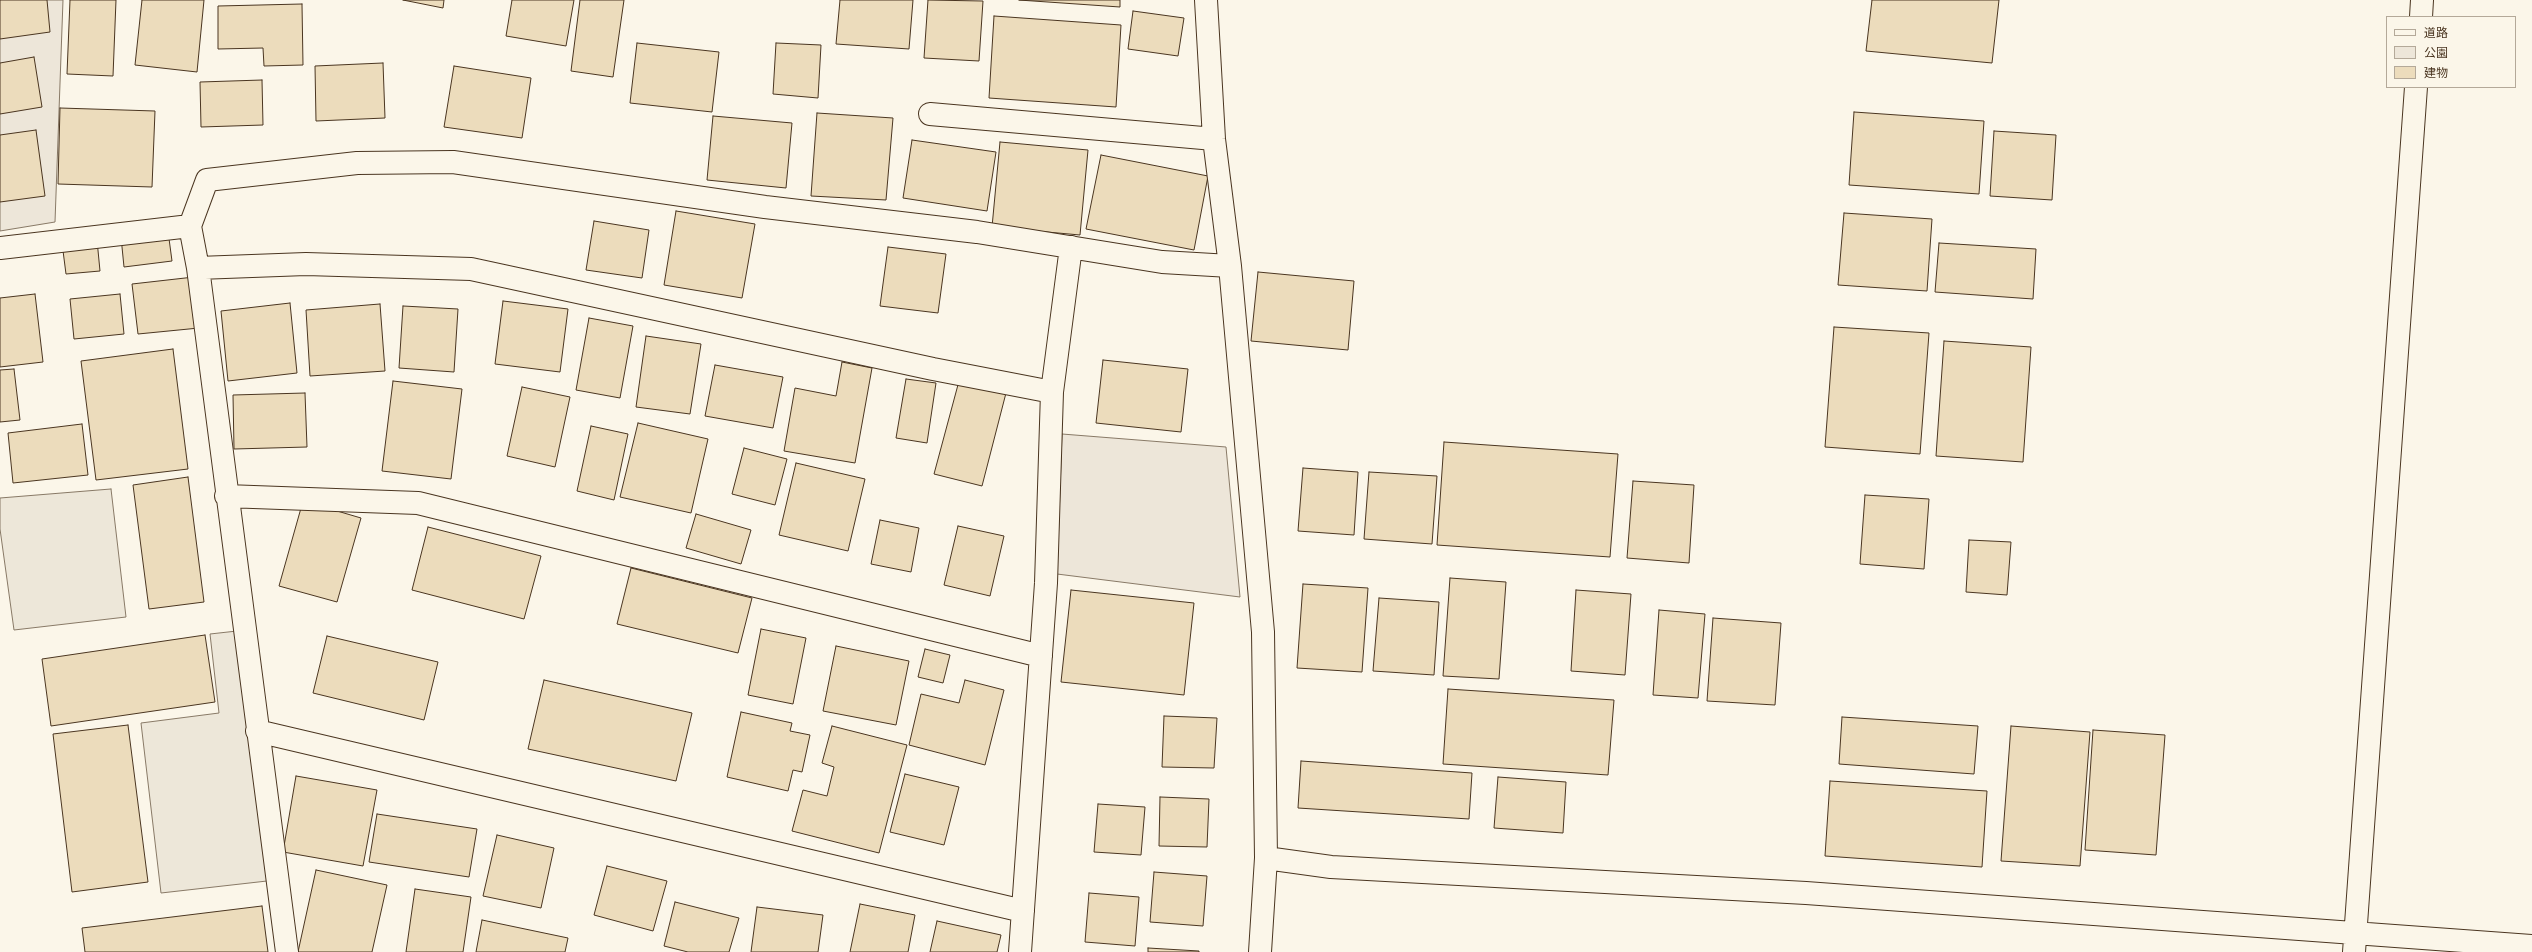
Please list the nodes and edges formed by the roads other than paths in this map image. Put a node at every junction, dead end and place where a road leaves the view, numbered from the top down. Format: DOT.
graph roads {
  1 [pos="1206,0"];
  2 [pos="2422,0"];
  3 [pos="2421,16"];
  4 [pos="2416,88"];
  5 [pos="930,114"];
  6 [pos="1214,139"];
  7 [pos="190,226"];
  8 [pos="1071,247"];
  9 [pos="0,248"];
  10 [pos="1230,266"];
  11 [pos="198,268"];
  12 [pos="1052,392"];
  13 [pos="226,496"];
  14 [pos="1041,656"];
  15 [pos="257,731"];
  16 [pos="1266,858"];
  17 [pos="1023,911"];
  18 [pos="2355,942"];
  19 [pos="2532,946"];
  20 [pos="287,952"];
  21 [pos="1020,952"];
  22 [pos="1260,952"];
  1 -- 6 [label="street"];
  2 -- 3 [label="street"];
  4 -- 18 [label="street"];
  5 -- 6 [label="street"];
  6 -- 10 [label="street"];
  7 -- 8 [label="street"];
  7 -- 9 [label="street"];
  7 -- 11 [label="street"];
  8 -- 10 [label="street"];
  8 -- 12 [label="street"];
  10 -- 16 [label="street"];
  11 -- 12 [label="street"];
  11 -- 13 [label="street"];
  12 -- 14 [label="street"];
  13 -- 14 [label="street"];
  13 -- 15 [label="street"];
  14 -- 17 [label="street"];
  15 -- 17 [label="street"];
  15 -- 20 [label="street"];
  16 -- 18 [label="street"];
  16 -- 22 [label="street"];
  17 -- 21 [label="street"];
  18 -- 19 [label="street"];
}
